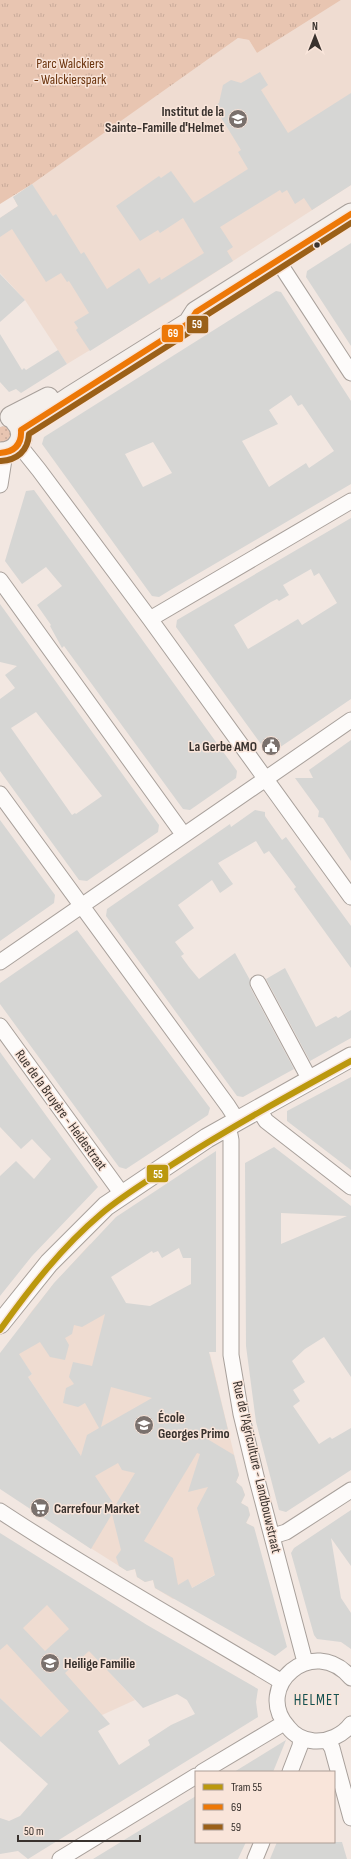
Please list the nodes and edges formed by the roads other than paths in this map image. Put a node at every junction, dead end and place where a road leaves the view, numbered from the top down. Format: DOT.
graph roads {
  1 [pos="351,214"];
  2 [pos="278,261"];
  3 [pos="351,373"];
  4 [pos="8,430"];
  5 [pos="0,485"];
  6 [pos="351,501"];
  7 [pos="0,580"];
  8 [pos="150,619"];
  9 [pos="351,720"];
  10 [pos="266,779"];
  11 [pos="0,794"];
  12 [pos="183,834"];
  13 [pos="351,897"];
  14 [pos="81,906"];
  15 [pos="0,962"];
  16 [pos="258,983"];
  17 [pos="0,1026"];
  18 [pos="351,1057"];
  19 [pos="310,1080"];
  20 [pos="258,1108"];
  21 [pos="231,1124"];
  22 [pos="351,1187"];
  23 [pos="122,1194"];
  24 [pos="0,1324"];
  25 [pos="351,1490"];
  26 [pos="0,1511"];
  27 [pos="272,1536"];
  28 [pos="305,1662"];
  29 [pos="351,1678"];
  30 [pos="282,1682"];
  31 [pos="284,1723"];
  32 [pos="351,1724"];
  33 [pos="301,1738"];
  34 [pos="327,1740"];
  35 [pos="204,1771"];
  36 [pos="290,1771"];
  37 [pos="195,1777"];
  38 [pos="351,1818"];
  39 [pos="262,1843"];
  40 [pos="60,1859"];
  41 [pos="255,1859"];
  1 -- 2 [label="main road"];
  2 -- 3 [label="street"];
  2 -- 4 [label="main road"];
  4 -- 5 [label="street"];
  4 -- 8 [label="street"];
  6 -- 8 [label="street"];
  7 -- 12 [label="street"];
  8 -- 10 [label="street"];
  9 -- 10 [label="street"];
  10 -- 12 [label="street"];
  10 -- 13 [label="street"];
  11 -- 14 [label="street, Rue de l'Agriculture - Landbouwstraat"];
  12 -- 14 [label="street"];
  14 -- 15 [label="street"];
  14 -- 21 [label="street, Rue de l'Agriculture - Landbouwstraat"];
  16 -- 19 [label="street"];
  17 -- 23 [label="street, Rue de la Bruyère - Heidestraat"];
  18 -- 19 [label="street"];
  19 -- 20 [label="street"];
  20 -- 21 [label="street"];
  20 -- 22 [label="street"];
  21 -- 23 [label="street"];
  21 -- 27 [label="street, Rue de l'Agriculture - Landbouwstraat"];
  23 -- 24 [label="street"];
  25 -- 27 [label="street"];
  26 -- 30 [label="street"];
  27 -- 28 [label="street, Rue de l'Agriculture - Landbouwstraat"];
  28 -- 29 [label="street"];
  28 -- 30 [label="street"];
  30 -- 31 [label="street"];
  31 -- 33 [label="street"];
  31 -- 35 [label="street"];
  32 -- 34 [label="street"];
  33 -- 34 [label="street"];
  33 -- 36 [label="street"];
  34 -- 38 [label="street"];
  37 -- 40 [label="street"];
  39 -- 41 [label="street"];
}
